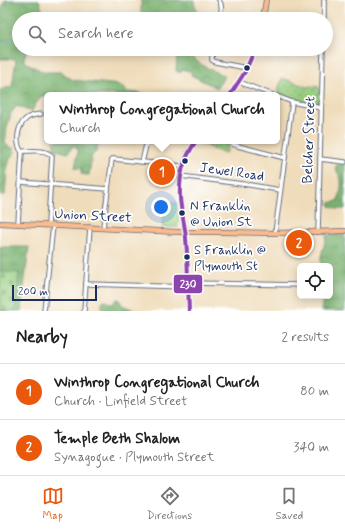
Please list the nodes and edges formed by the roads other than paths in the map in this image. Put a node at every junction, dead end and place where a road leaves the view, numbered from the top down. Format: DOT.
graph roads {
  1 [pos="219,0"];
  2 [pos="266,0"];
  3 [pos="324,0"];
  4 [pos="221,12"];
  5 [pos="264,12"];
  6 [pos="324,12"];
  7 [pos="212,56"];
  8 [pos="252,56"];
  9 [pos="323,56"];
  10 [pos="247,68"];
  11 [pos="239,82"];
  12 [pos="232,92"];
  13 [pos="265,92"];
  14 [pos="280,97"];
  15 [pos="292,102"];
  16 [pos="321,108"];
  17 [pos="41,114"];
  18 [pos="146,144"];
  19 [pos="194,144"];
  20 [pos="232,144"];
  21 [pos="22,152"];
  22 [pos="285,158"];
  23 [pos="320,159"];
  24 [pos="142,162"];
  25 [pos="345,162"];
  26 [pos="182,166"];
  27 [pos="180,176"];
  28 [pos="21,182"];
  29 [pos="50,184"];
  30 [pos="108,188"];
  31 [pos="280,190"];
  32 [pos="0,223"];
  33 [pos="18,224"];
  34 [pos="51,225"];
  35 [pos="90,227"];
  36 [pos="103,227"];
  37 [pos="345,231"];
  38 [pos="186,232"];
  39 [pos="318,232"];
  40 [pos="275,233"];
  41 [pos="86,284"];
  42 [pos="297,284"];
  43 [pos="188,285"];
  44 [pos="44,311"];
  45 [pos="84,311"];
  46 [pos="189,311"];
  1 -- 4 [label="street"];
  2 -- 5 [label="main road"];
  3 -- 6 [label="street"];
  7 -- 10 [label="street"];
  8 -- 10 [label="main road"];
  9 -- 16 [label="street, Belcher Street"];
  10 -- 11 [label="main road"];
  11 -- 12 [label="main road"];
  11 -- 13 [label="street"];
  14 -- 15 [label="street"];
  15 -- 16 [label="street"];
  15 -- 22 [label="street"];
  16 -- 23 [label="street, Belcher Street"];
  17 -- 21 [label="street"];
  18 -- 24 [label="street"];
  19 -- 26 [label="main road"];
  20 -- 22 [label="street"];
  21 -- 28 [label="street"];
  21 -- 29 [label="street"];
  22 -- 31 [label="street"];
  23 -- 25 [label="street"];
  23 -- 39 [label="street, Belcher Street"];
  24 -- 26 [label="street"];
  24 -- 30 [label="street"];
  26 -- 27 [label="main road"];
  27 -- 31 [label="street, Jewel Road"];
  27 -- 38 [label="main road"];
  28 -- 29 [label="street"];
  28 -- 33 [label="street"];
  29 -- 30 [label="street"];
  29 -- 34 [label="street"];
  30 -- 36 [label="street"];
  31 -- 40 [label="street"];
  32 -- 33 [label="main road, Union Street"];
  33 -- 34 [label="main road, Union Street"];
  34 -- 35 [label="main road, Union Street"];
  34 -- 44 [label="street"];
  35 -- 36 [label="main road, Union Street"];
  35 -- 41 [label="street"];
  36 -- 38 [label="main road, Union Street"];
  37 -- 39 [label="main road, Union Street"];
  38 -- 40 [label="main road, Union Street"];
  38 -- 43 [label="main road"];
  39 -- 40 [label="main road, Union Street"];
  41 -- 43 [label="street"];
  41 -- 45 [label="street"];
  42 -- 43 [label="street"];
  43 -- 46 [label="main road"];
}
